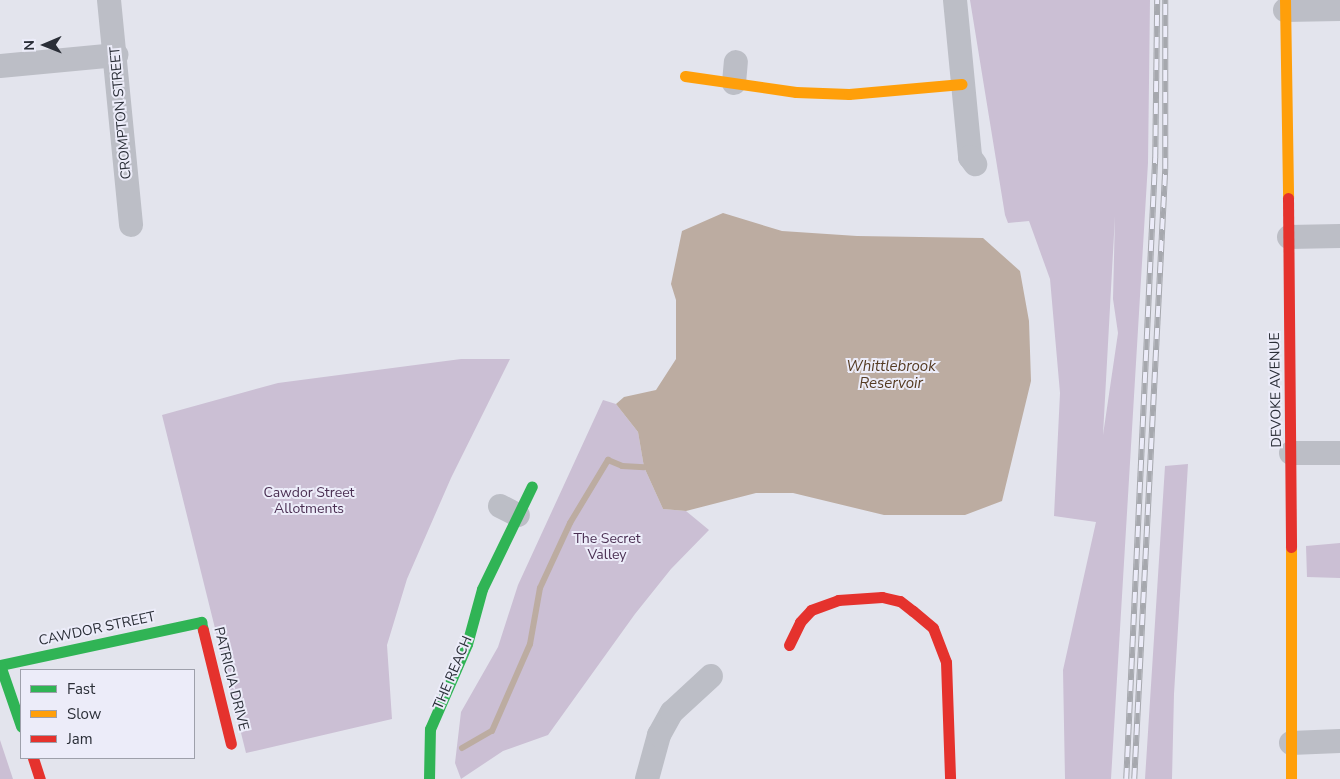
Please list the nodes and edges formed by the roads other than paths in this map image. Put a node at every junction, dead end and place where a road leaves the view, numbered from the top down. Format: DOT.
graph roads {
  1 [pos="109,0"];
  2 [pos="955,0"];
  3 [pos="1285,5"];
  4 [pos="1340,9"];
  5 [pos="116,55"];
  6 [pos="0,66"];
  7 [pos="685,76"];
  8 [pos="962,84"];
  9 [pos="975,164"];
  10 [pos="131,225"];
  11 [pos="1340,236"];
  12 [pos="1289,237"];
  13 [pos="1291,453"];
  14 [pos="1340,453"];
  15 [pos="532,486"];
  16 [pos="201,622"];
  17 [pos="789,645"];
  18 [pos="0,665"];
  19 [pos="697,680"];
  20 [pos="20,723"];
  21 [pos="1340,741"];
  22 [pos="1291,743"];
  23 [pos="231,744"];
  24 [pos="33,759"];
  25 [pos="40,779"];
  26 [pos="429,779"];
  27 [pos="647,779"];
  28 [pos="950,779"];
  29 [pos="1291,779"];
  1 -- 5 [label="street, CROMPTON STREET"];
  2 -- 8 [label="street"];
  3 -- 4 [label="street"];
  3 -- 12 [label="street, DEVOKE AVENUE"];
  5 -- 6 [label="street"];
  5 -- 10 [label="street, CROMPTON STREET"];
  7 -- 8 [label="street"];
  8 -- 9 [label="street"];
  11 -- 12 [label="street"];
  12 -- 13 [label="street, DEVOKE AVENUE"];
  13 -- 14 [label="street"];
  13 -- 22 [label="street, DEVOKE AVENUE"];
  15 -- 26 [label="street, THE REACH"];
  16 -- 18 [label="street, CAWDOR STREET"];
  16 -- 23 [label="street, PATRICIA DRIVE"];
  17 -- 28 [label="street"];
  18 -- 20 [label="street"];
  19 -- 27 [label="street"];
  21 -- 22 [label="street"];
  22 -- 29 [label="street, DEVOKE AVENUE"];
  24 -- 25 [label="street"];
}
